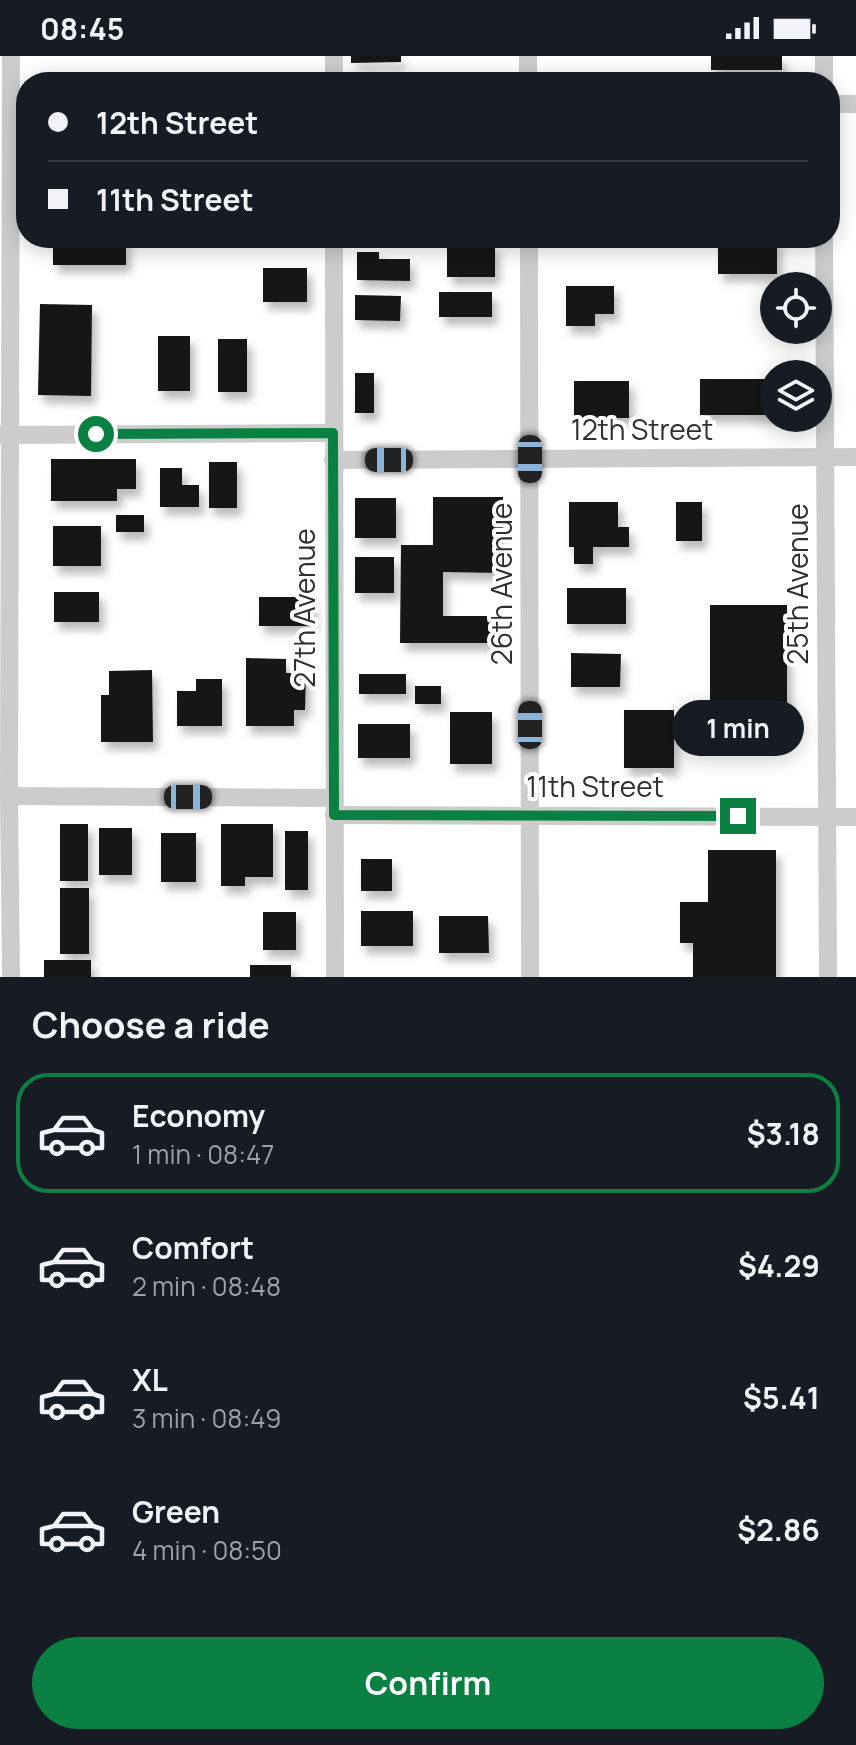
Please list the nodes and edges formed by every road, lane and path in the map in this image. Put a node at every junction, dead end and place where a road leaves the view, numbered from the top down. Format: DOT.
graph roads {
  1 [pos="11,56"];
  2 [pos="13,127"];
  3 [pos="334,248"];
  4 [pos="529,248"];
  5 [pos="824,248"];
  6 [pos="333,433"];
  7 [pos="5,435"];
  8 [pos="826,457"];
  9 [pos="856,457"];
  10 [pos="530,459"];
  11 [pos="333,460"];
  12 [pos="4,796"];
  13 [pos="334,806"];
  14 [pos="530,814"];
  15 [pos="828,817"];
  16 [pos="856,817"];
  17 [pos="11,977"];
  18 [pos="335,977"];
  19 [pos="530,977"];
  20 [pos="828,977"];
  1 -- 2 [label="street"];
  2 -- 7 [label="street"];
  3 -- 6 [label="street, 27th Avenue"];
  4 -- 10 [label="street, 26th Avenue"];
  5 -- 8 [label="street, 25th Avenue"];
  6 -- 7 [label="street"];
  6 -- 11 [label="street, 27th Avenue"];
  7 -- 12 [label="street"];
  8 -- 9 [label="street, 12th Street"];
  8 -- 10 [label="street, 12th Street"];
  8 -- 15 [label="street, 25th Avenue"];
  10 -- 11 [label="street, 12th Street"];
  10 -- 14 [label="street, 26th Avenue"];
  11 -- 13 [label="street, 27th Avenue"];
  12 -- 13 [label="street, 11th Street"];
  12 -- 17 [label="street"];
  13 -- 14 [label="street, 11th Street"];
  13 -- 18 [label="street, 27th Avenue"];
  14 -- 15 [label="street, 11th Street"];
  14 -- 19 [label="street, 26th Avenue"];
  15 -- 16 [label="street, 11th Street"];
  15 -- 20 [label="street, 25th Avenue"];
}
